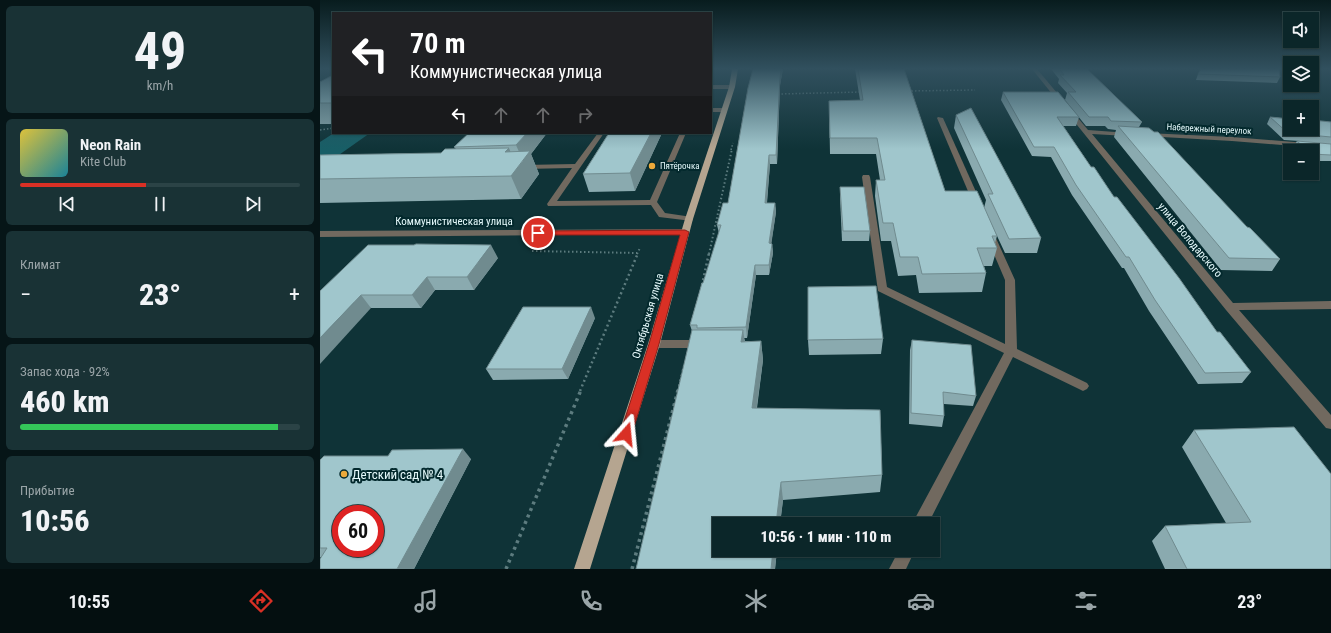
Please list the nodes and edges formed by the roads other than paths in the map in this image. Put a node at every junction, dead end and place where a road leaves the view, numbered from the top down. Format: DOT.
graph roads {
  1 [pos="729,96"];
  2 [pos="1055,96"];
  3 [pos="712,110"];
  4 [pos="724,110"];
  5 [pos="940,118"];
  6 [pos="1085,132"];
  7 [pos="600,134"];
  8 [pos="684,134"];
  9 [pos="1331,147"];
  10 [pos="577,166"];
  11 [pos="515,167"];
  12 [pos="866,177"];
  13 [pos="653,202"];
  14 [pos="981,214"];
  15 [pos="689,219"];
  16 [pos="988,228"];
  17 [pos="685,232"];
  18 [pos="320,234"];
  19 [pos="1331,305"];
  20 [pos="1230,308"];
  21 [pos="654,344"];
  22 [pos="714,344"];
  23 [pos="1011,351"];
  24 [pos="1083,386"];
  25 [pos="1331,424"];
  26 [pos="924,517"];
  27 [pos="903,557"];
  28 [pos="582,569"];
  29 [pos="897,569"];
  1 -- 4 [label="main road, Октябрьская улица"];
  2 -- 6 [label="street, улица Володарского"];
  3 -- 4 [label="street"];
  4 -- 15 [label="main road, Октябрьская улица"];
  5 -- 14 [label="street"];
  6 -- 9 [label="street, Набережный переулок"];
  6 -- 20 [label="street, улица Володарского"];
  7 -- 10 [label="street"];
  8 -- 13 [label="street"];
  10 -- 11 [label="street"];
  10 -- 13 [label="street"];
  12 -- 23 [label="street"];
  13 -- 15 [label="street"];
  15 -- 17 [label="main road, Октябрьская улица"];
  16 -- 23 [label="street"];
  17 -- 18 [label="street, Коммунистическая улица"];
  17 -- 21 [label="main road, Октябрьская улица"];
  19 -- 20 [label="street"];
  20 -- 25 [label="street, улица Володарского"];
  21 -- 22 [label="street"];
  21 -- 28 [label="main road, Октябрьская улица"];
  23 -- 24 [label="street"];
  23 -- 26 [label="street"];
  27 -- 29 [label="street"];
}
